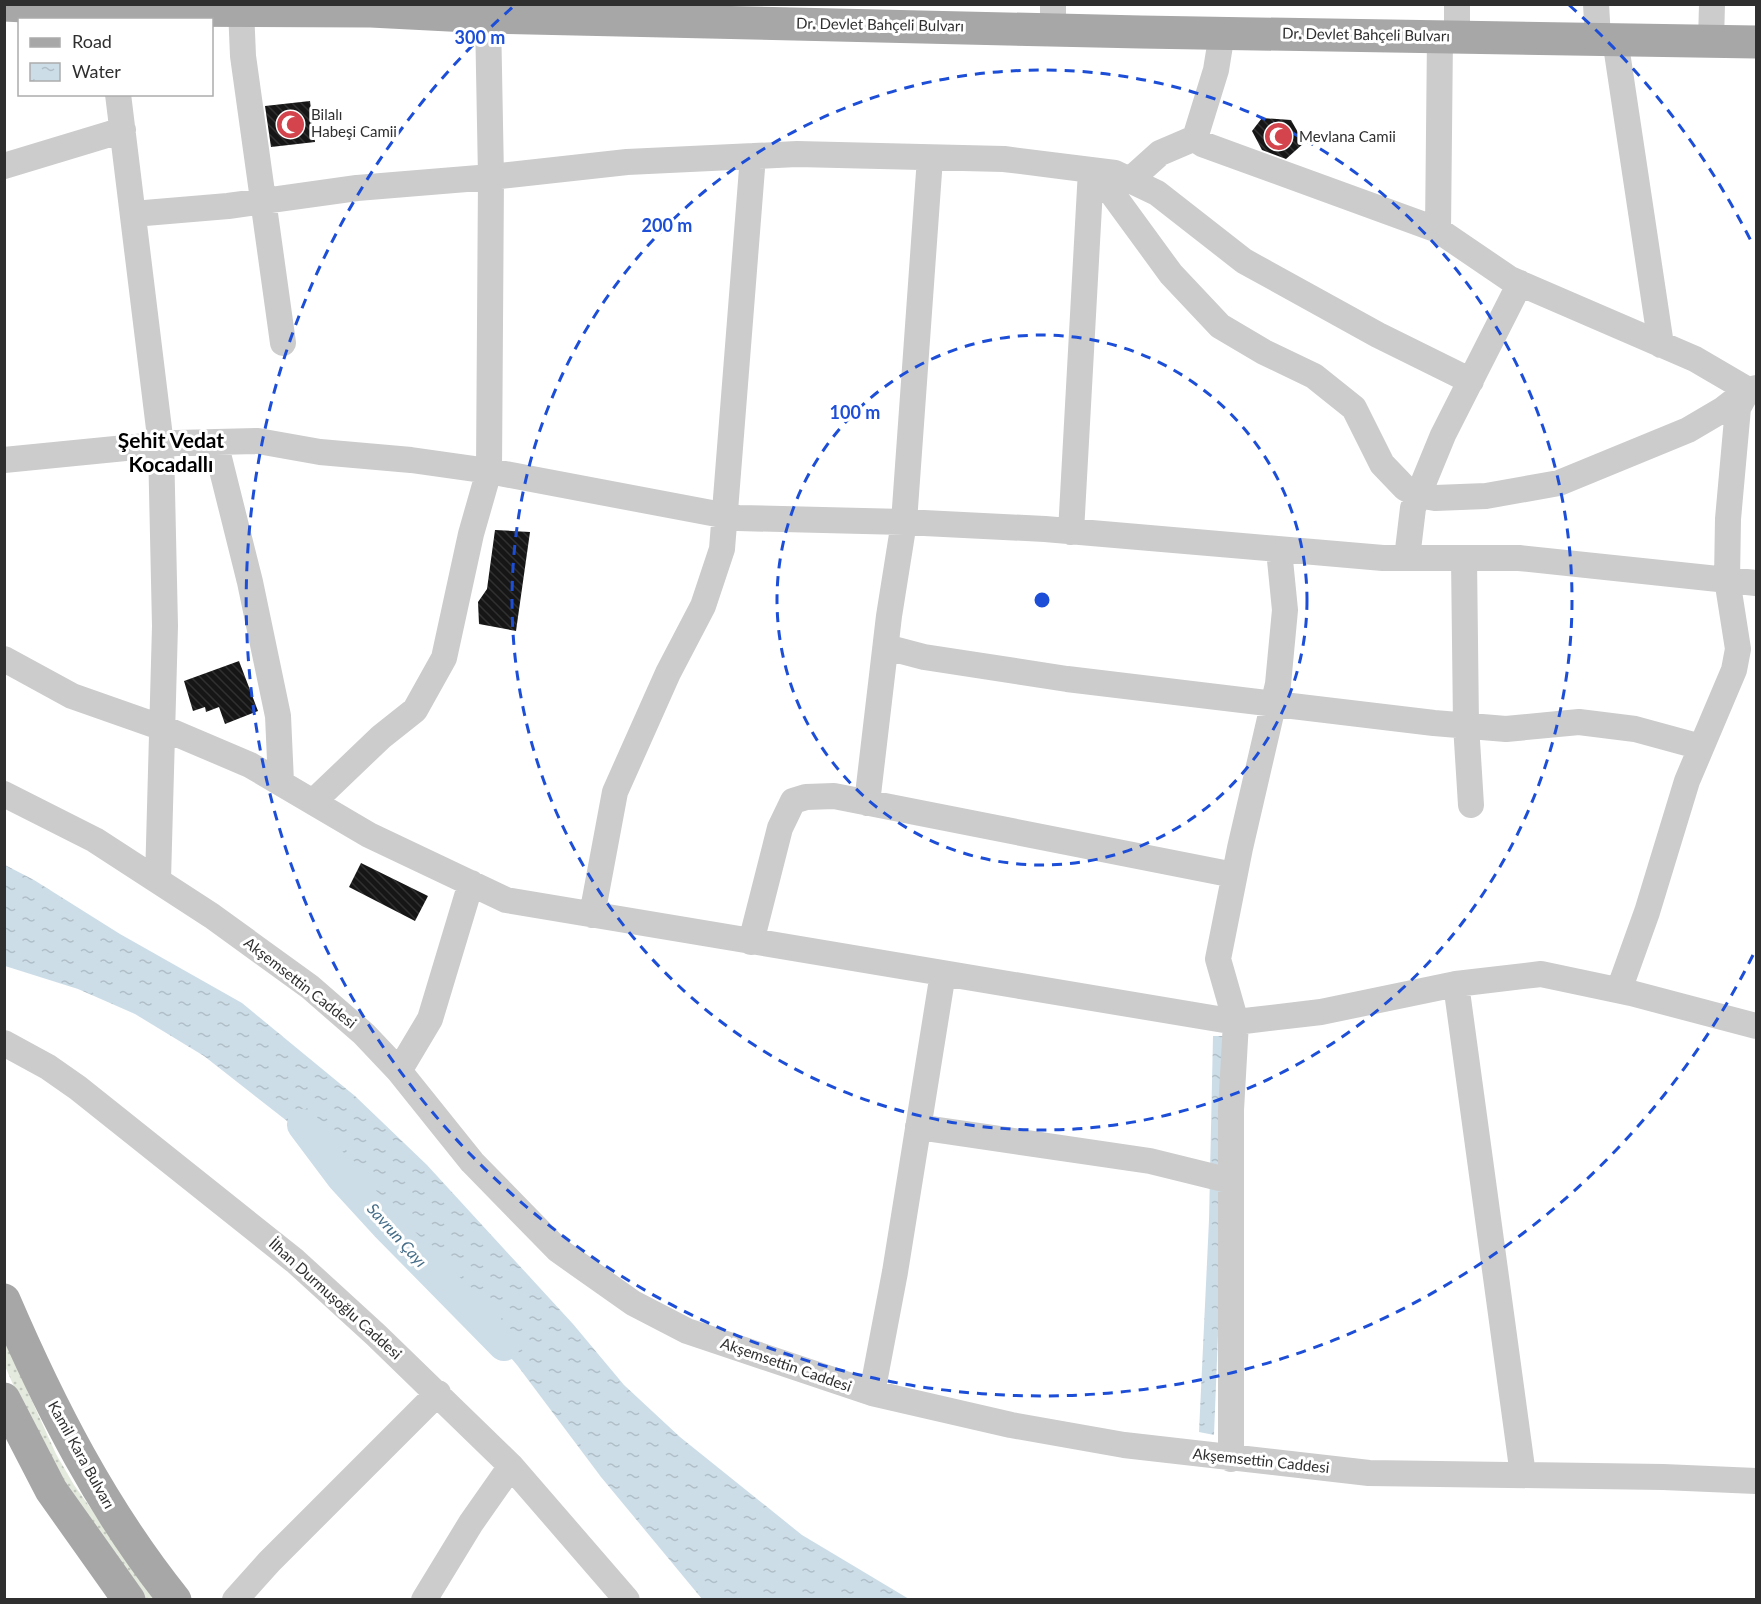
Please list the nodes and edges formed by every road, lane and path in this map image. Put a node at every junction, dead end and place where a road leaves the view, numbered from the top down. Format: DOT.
graph roads {
  1 [pos="1596,4"];
  2 [pos="1712,4"];
  3 [pos="4,5"];
  4 [pos="241,9"];
  5 [pos="548,11"];
  6 [pos="673,12"];
  7 [pos="110,15"];
  8 [pos="922,15"];
  9 [pos="488,17"];
  10 [pos="1053,17"];
  11 [pos="1451,25"];
  12 [pos="1222,33"];
  13 [pos="1607,38"];
  14 [pos="1711,40"];
  15 [pos="1756,42"];
  16 [pos="118,96"];
  17 [pos="123,130"];
  18 [pos="1195,138"];
  19 [pos="753,156"];
  20 [pos="930,158"];
  21 [pos="4,166"];
  22 [pos="1091,170"];
  23 [pos="491,177"];
  24 [pos="1130,180"];
  25 [pos="264,201"];
  26 [pos="133,213"];
  27 [pos="1438,230"];
  28 [pos="1520,284"];
  29 [pos="283,343"];
  30 [pos="1660,345"];
  31 [pos="1471,381"];
  32 [pos="1752,389"];
  33 [pos="215,442"];
  34 [pos="161,444"];
  35 [pos="4,460"];
  36 [pos="489,471"];
  37 [pos="1418,495"];
  38 [pos="723,515"];
  39 [pos="904,522"];
  40 [pos="1071,532"];
  41 [pos="1279,549"];
  42 [pos="1407,558"];
  43 [pos="1464,558"];
  44 [pos="1727,579"];
  45 [pos="1756,583"];
  46 [pos="886,647"];
  47 [pos="4,658"];
  48 [pos="1274,703"];
  49 [pos="1466,725"];
  50 [pos="163,728"];
  51 [pos="1701,747"];
  52 [pos="280,782"];
  53 [pos="4,794"];
  54 [pos="313,802"];
  55 [pos="867,803"];
  56 [pos="1471,806"];
  57 [pos="1234,875"];
  58 [pos="158,880"];
  59 [pos="471,883"];
  60 [pos="592,915"];
  61 [pos="751,942"];
  62 [pos="943,973"];
  63 [pos="1456,984"];
  64 [pos="1619,990"];
  65 [pos="1236,1022"];
  66 [pos="1756,1026"];
  67 [pos="4,1043"];
  68 [pos="399,1071"];
  69 [pos="918,1126"];
  70 [pos="1231,1181"];
  71 [pos="4,1300"];
  72 [pos="438,1393"];
  73 [pos="872,1394"];
  74 [pos="4,1399"];
  75 [pos="1231,1459"];
  76 [pos="511,1466"];
  77 [pos="1523,1475"];
  78 [pos="1756,1481"];
  79 [pos="129,1599"];
  80 [pos="175,1599"];
  81 [pos="235,1599"];
  82 [pos="424,1599"];
  83 [pos="627,1599"];
  1 -- 13 [label="street"];
  2 -- 14 [label="street"];
  3 -- 7 [label="main road, Dr. Devlet Bahçeli Bulvarı"];
  4 -- 7 [label="main road, Dr. Devlet Bahçeli Bulvarı"];
  4 -- 9 [label="main road, Dr. Devlet Bahçeli Bulvarı"];
  4 -- 25 [label="street"];
  5 -- 6 [label="main road, Dr. Devlet Bahçeli Bulvarı"];
  5 -- 9 [label="main road, Dr. Devlet Bahçeli Bulvarı"];
  6 -- 8 [label="main road, Dr. Devlet Bahçeli Bulvarı"];
  8 -- 10 [label="main road, Dr. Devlet Bahçeli Bulvarı"];
  9 -- 23 [label="street"];
  10 -- 12 [label="main road, Dr. Devlet Bahçeli Bulvarı"];
  11 -- 12 [label="main road, Dr. Devlet Bahçeli Bulvarı"];
  11 -- 13 [label="main road, Dr. Devlet Bahçeli Bulvarı"];
  11 -- 27 [label="street"];
  12 -- 18 [label="street"];
  13 -- 14 [label="main road, Dr. Devlet Bahçeli Bulvarı"];
  13 -- 30 [label="street"];
  14 -- 15 [label="main road, Dr. Devlet Bahçeli Bulvarı"];
  16 -- 17 [label="street"];
  17 -- 21 [label="street"];
  17 -- 26 [label="street"];
  18 -- 24 [label="street"];
  18 -- 27 [label="street"];
  19 -- 20 [label="street"];
  19 -- 23 [label="street"];
  19 -- 38 [label="street"];
  20 -- 22 [label="street"];
  20 -- 39 [label="street"];
  22 -- 24 [label="street"];
  22 -- 37 [label="street"];
  22 -- 40 [label="street"];
  23 -- 25 [label="street"];
  23 -- 36 [label="street"];
  24 -- 31 [label="street"];
  25 -- 26 [label="street"];
  25 -- 29 [label="street"];
  26 -- 34 [label="street"];
  27 -- 28 [label="street"];
  28 -- 30 [label="street"];
  28 -- 31 [label="street"];
  30 -- 32 [label="street"];
  31 -- 37 [label="street"];
  32 -- 37 [label="street"];
  32 -- 44 [label="street"];
  33 -- 34 [label="street"];
  33 -- 36 [label="street"];
  33 -- 52 [label="street"];
  34 -- 35 [label="street"];
  34 -- 50 [label="street"];
  36 -- 38 [label="street"];
  36 -- 54 [label="street"];
  37 -- 42 [label="street"];
  38 -- 39 [label="street"];
  38 -- 60 [label="street"];
  39 -- 40 [label="street"];
  39 -- 46 [label="street"];
  40 -- 41 [label="street"];
  41 -- 42 [label="street"];
  41 -- 48 [label="street"];
  42 -- 43 [label="street"];
  43 -- 44 [label="street"];
  43 -- 49 [label="street"];
  44 -- 45 [label="street"];
  44 -- 51 [label="street"];
  46 -- 48 [label="street"];
  46 -- 55 [label="street"];
  47 -- 50 [label="street"];
  48 -- 49 [label="street"];
  48 -- 57 [label="street"];
  49 -- 51 [label="street"];
  49 -- 56 [label="street"];
  50 -- 52 [label="street"];
  50 -- 58 [label="street"];
  51 -- 64 [label="street"];
  52 -- 54 [label="street"];
  53 -- 58 [label="street, Akşemsettin Caddesi"];
  54 -- 59 [label="street"];
  55 -- 57 [label="street"];
  55 -- 61 [label="street"];
  57 -- 65 [label="street"];
  58 -- 68 [label="street, Akşemsettin Caddesi"];
  59 -- 60 [label="street"];
  59 -- 68 [label="street"];
  60 -- 61 [label="street"];
  61 -- 62 [label="street"];
  62 -- 65 [label="street"];
  62 -- 69 [label="street"];
  63 -- 64 [label="street"];
  63 -- 65 [label="street"];
  63 -- 77 [label="street"];
  64 -- 66 [label="street"];
  65 -- 70 [label="street"];
  67 -- 72 [label="street, İlhan Durmuşoğlu Caddesi"];
  68 -- 73 [label="street, Akşemsettin Caddesi"];
  69 -- 70 [label="street"];
  69 -- 73 [label="street"];
  70 -- 75 [label="street"];
  71 -- 80 [label="main road, Kamil Kara Bulvarı"];
  72 -- 76 [label="street, İlhan Durmuşoğlu Caddesi"];
  72 -- 81 [label="street"];
  73 -- 75 [label="street, Akşemsettin Caddesi"];
  74 -- 79 [label="main road"];
  75 -- 77 [label="street, Akşemsettin Caddesi"];
  76 -- 82 [label="street"];
  76 -- 83 [label="street, İlhan Durmuşoğlu Caddesi"];
  77 -- 78 [label="street, Akşemsettin Caddesi"];
}
